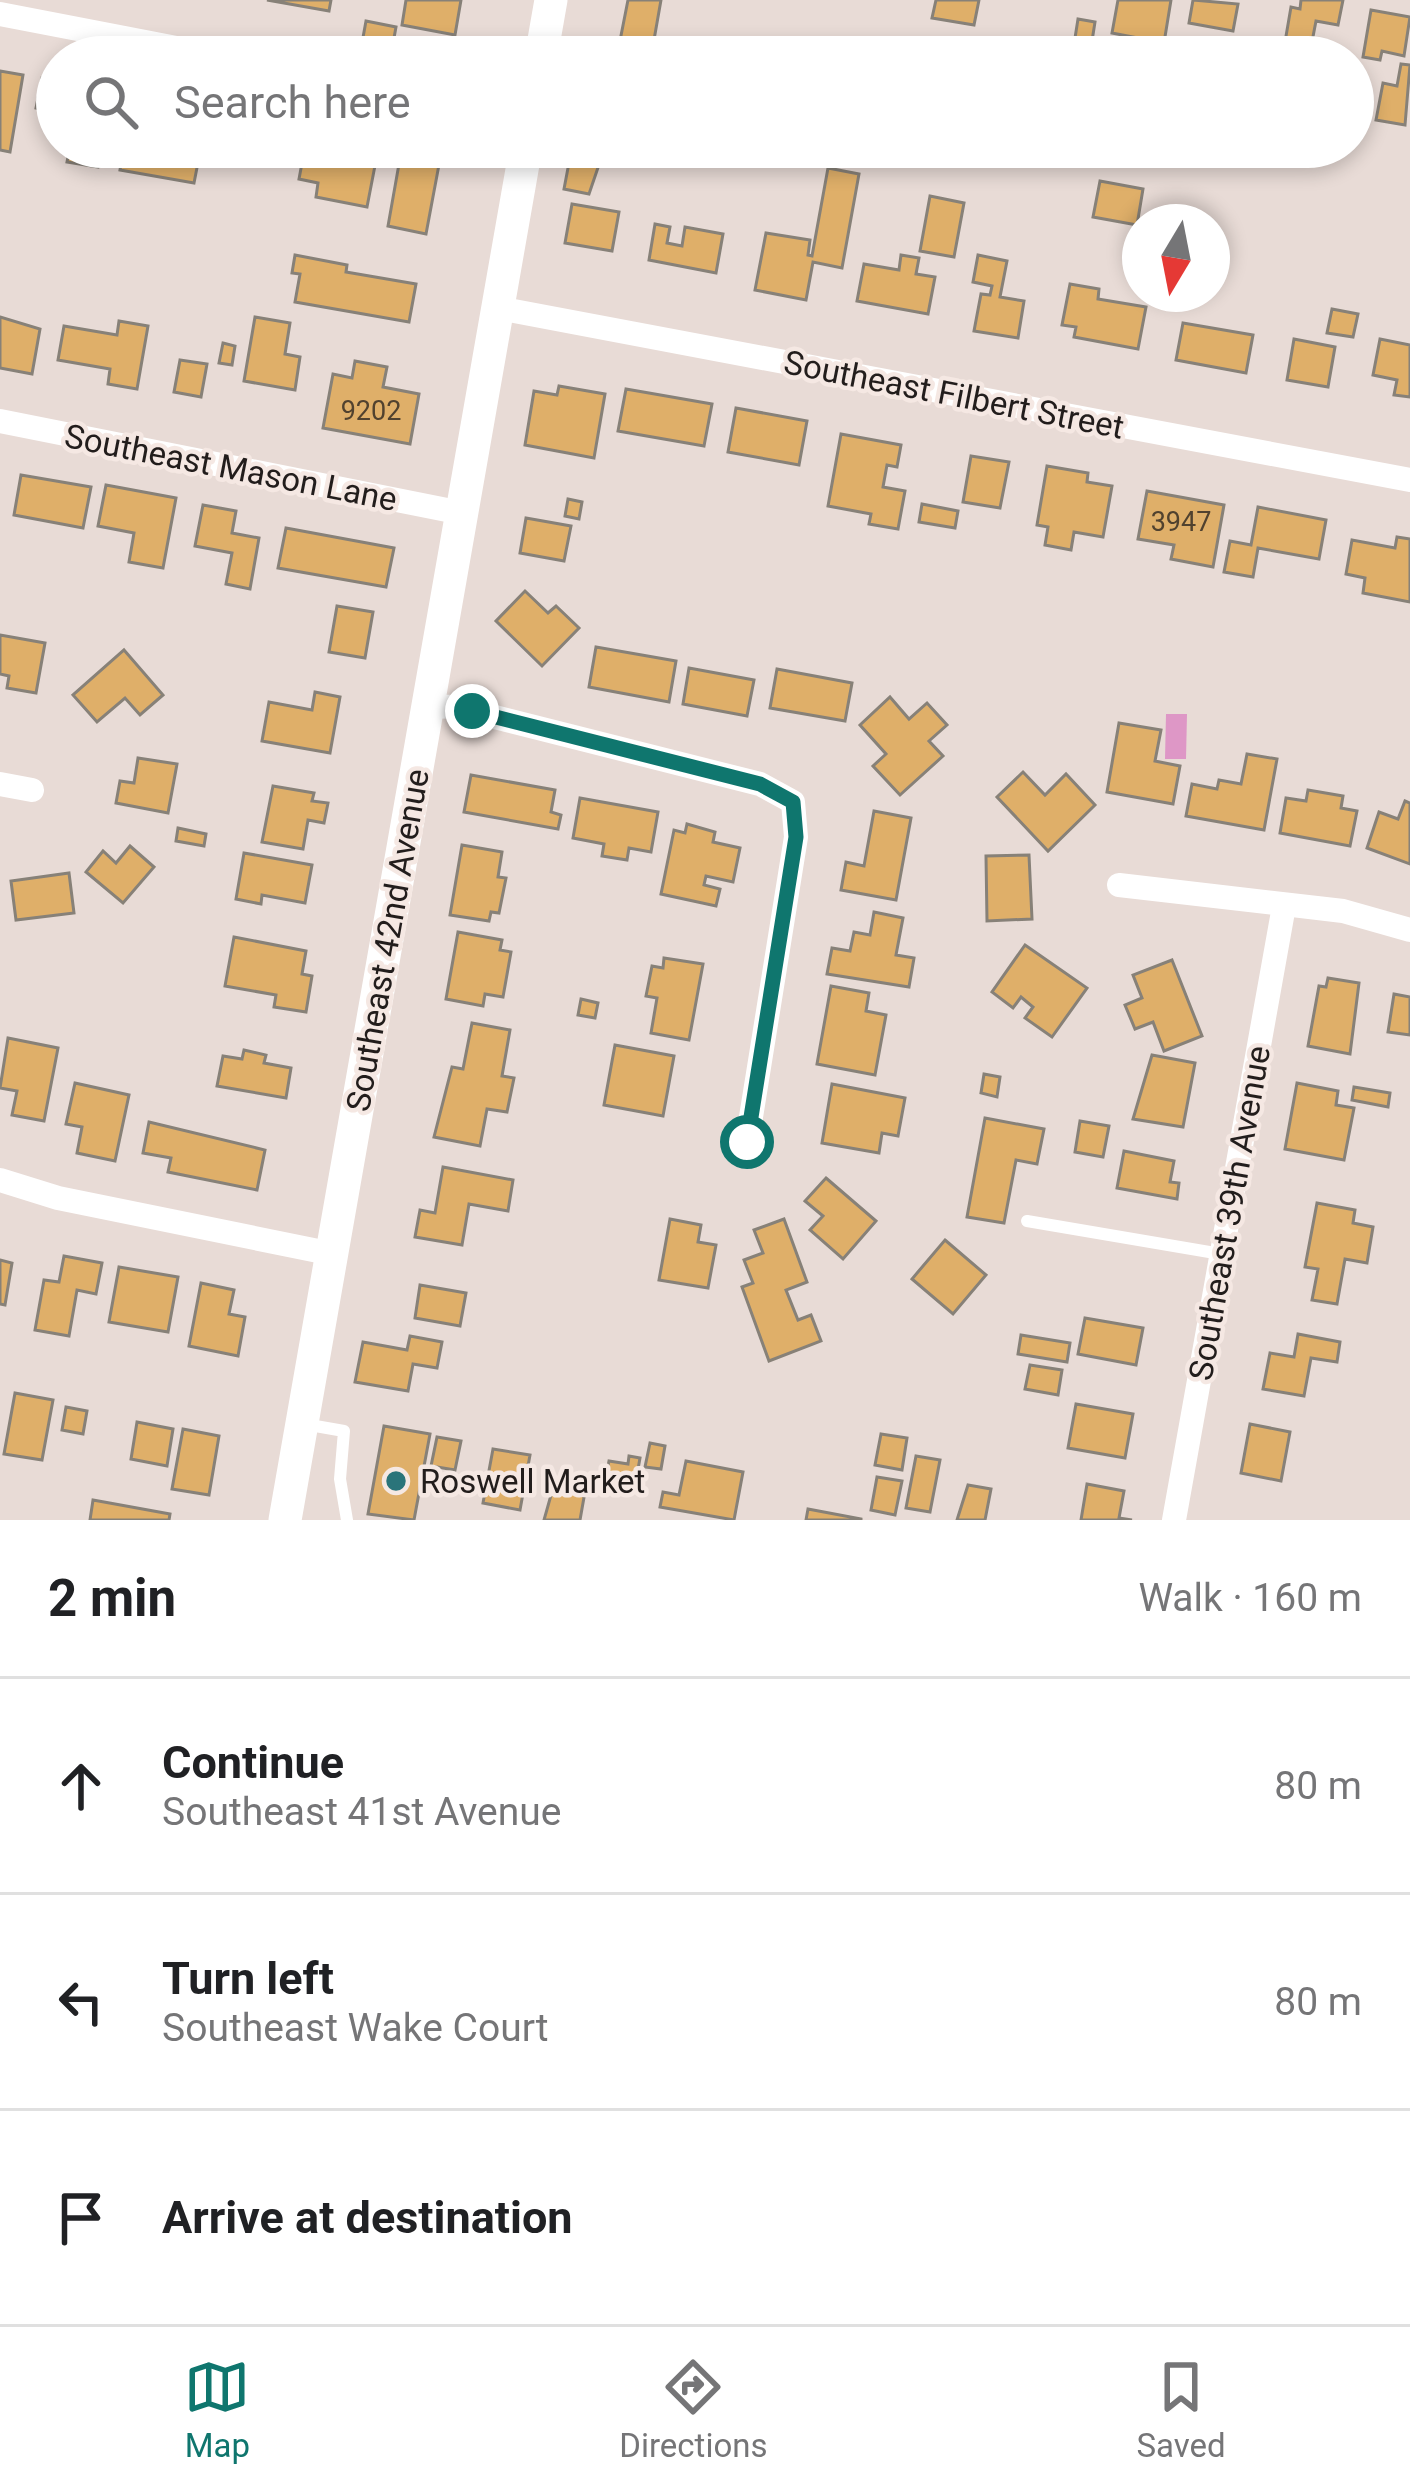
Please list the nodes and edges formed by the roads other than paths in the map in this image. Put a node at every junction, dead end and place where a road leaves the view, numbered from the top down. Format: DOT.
graph roads {
  1 [pos="551,0"];
  2 [pos="0,14"];
  3 [pos="114,36"];
  4 [pos="545,36"];
  5 [pos="522,168"];
  6 [pos="498,308"];
  7 [pos="0,421"];
  8 [pos="1410,480"];
  9 [pos="461,513"];
  10 [pos="427,706"];
  11 [pos="0,784"];
  12 [pos="32,790"];
  13 [pos="1119,885"];
  14 [pos="1284,906"];
  15 [pos="1410,930"];
  16 [pos="747,1142"];
  17 [pos="0,1180"];
  18 [pos="1027,1221"];
  19 [pos="333,1254"];
  20 [pos="1221,1254"];
  21 [pos="302,1424"];
  22 [pos="285,1520"];
  23 [pos="347,1520"];
  24 [pos="1174,1520"];
  1 -- 4 [label="street"];
  2 -- 3 [label="street"];
  5 -- 6 [label="street, Southeast 42nd Avenue"];
  6 -- 8 [label="street, Southeast Filbert Street"];
  6 -- 9 [label="street, Southeast 42nd Avenue"];
  7 -- 9 [label="street, Southeast Mason Lane"];
  9 -- 10 [label="street, Southeast 42nd Avenue"];
  10 -- 16 [label="street"];
  10 -- 19 [label="street, Southeast 42nd Avenue"];
  11 -- 12 [label="street"];
  13 -- 14 [label="street"];
  14 -- 15 [label="street"];
  14 -- 20 [label="street, Southeast 39th Avenue"];
  17 -- 19 [label="street"];
  18 -- 20 [label="lane"];
  19 -- 21 [label="street, Southeast 42nd Avenue"];
  20 -- 24 [label="street, Southeast 39th Avenue"];
  21 -- 22 [label="street, Southeast 42nd Avenue"];
  21 -- 23 [label="lane"];
}
